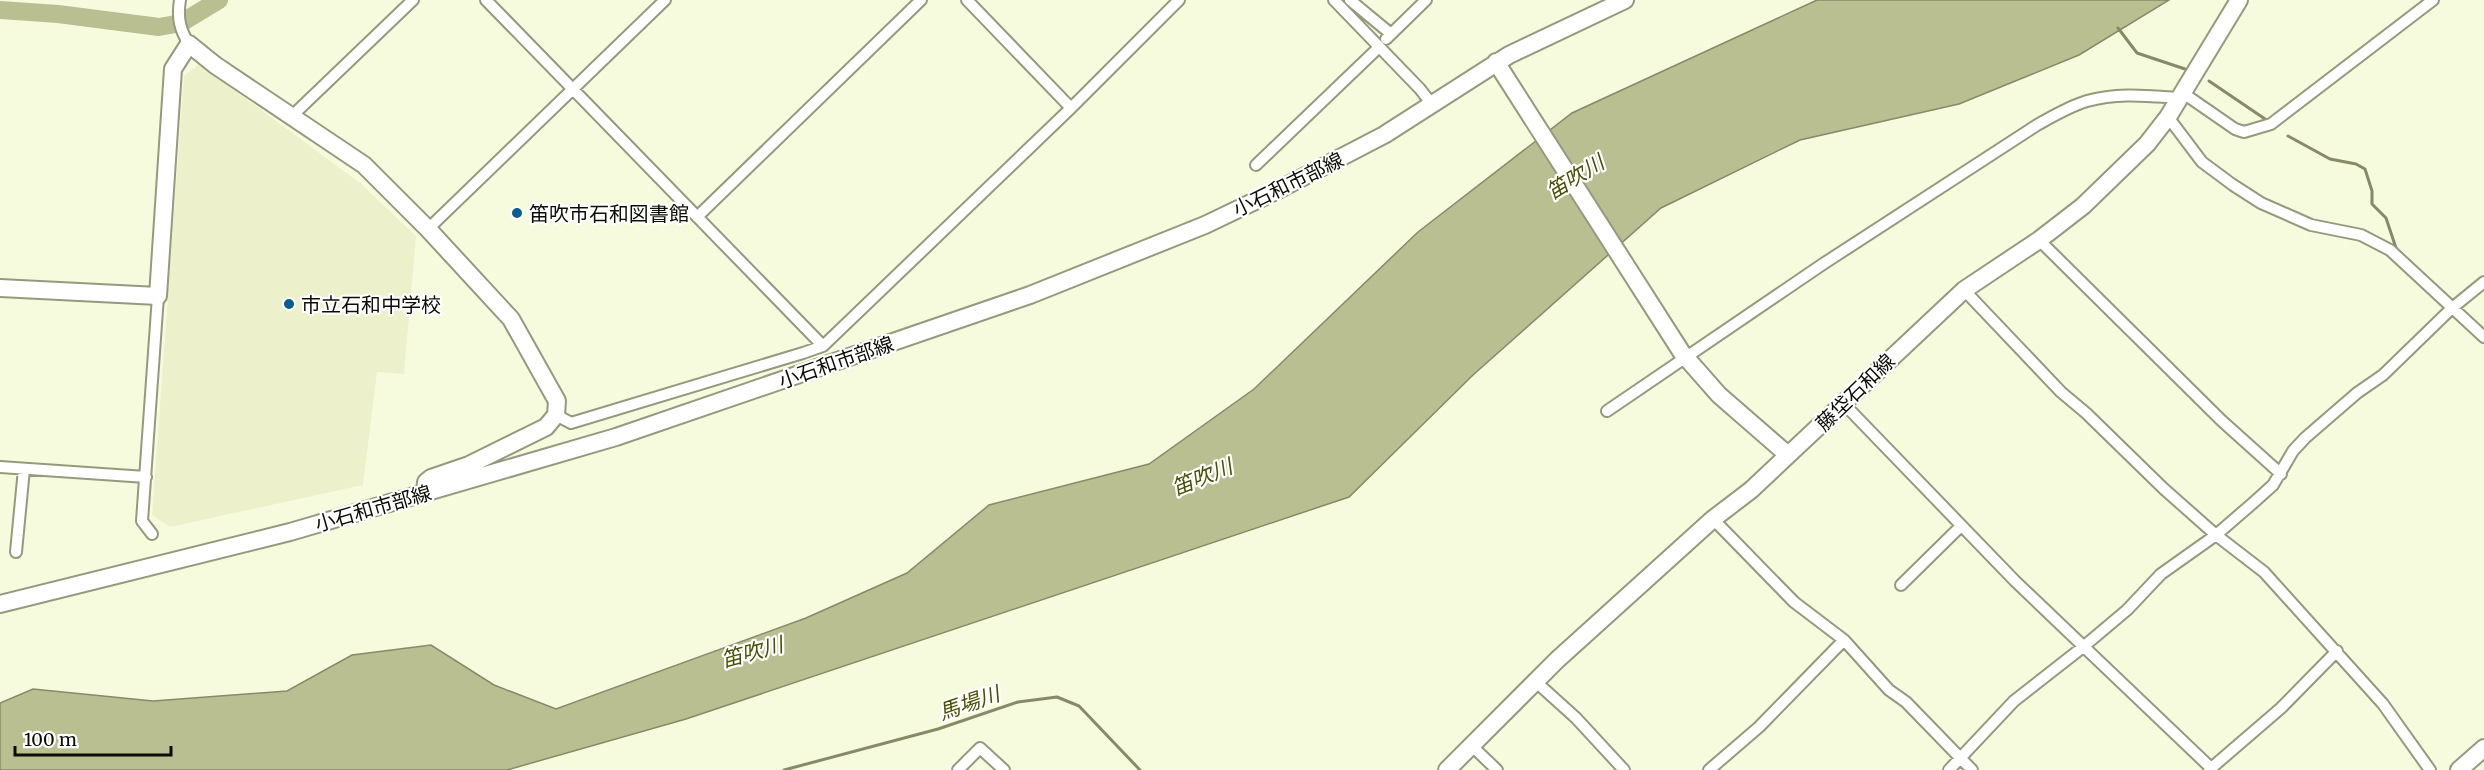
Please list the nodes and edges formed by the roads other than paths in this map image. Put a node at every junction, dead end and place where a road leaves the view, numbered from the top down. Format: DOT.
graph roads {
  1 [pos="413,0"];
  2 [pos="486,0"];
  3 [pos="665,0"];
  4 [pos="921,0"];
  5 [pos="967,0"];
  6 [pos="1179,0"];
  7 [pos="1334,0"];
  8 [pos="1350,0"];
  9 [pos="1426,0"];
  10 [pos="1625,0"];
  11 [pos="2240,0"];
  12 [pos="2433,0"];
  13 [pos="179,6"];
  14 [pos="185,38"];
  15 [pos="1375,51"];
  16 [pos="1501,70"];
  17 [pos="572,90"];
  18 [pos="2182,94"];
  19 [pos="1431,104"];
  20 [pos="1071,108"];
  21 [pos="293,115"];
  22 [pos="2168,117"];
  23 [pos="1256,165"];
  24 [pos="697,217"];
  25 [pos="428,229"];
  26 [pos="2039,240"];
  27 [pos="2484,282"];
  28 [pos="0,288"];
  29 [pos="1964,290"];
  30 [pos="158,296"];
  31 [pos="2451,309"];
  32 [pos="2484,337"];
  33 [pos="822,345"];
  34 [pos="1685,355"];
  35 [pos="1843,404"];
  36 [pos="1607,411"];
  37 [pos="556,415"];
  38 [pos="1788,455"];
  39 [pos="0,467"];
  40 [pos="24,469"];
  41 [pos="2281,474"];
  42 [pos="146,477"];
  43 [pos="425,493"];
  44 [pos="1713,519"];
  45 [pos="1961,526"];
  46 [pos="152,534"];
  47 [pos="2216,535"];
  48 [pos="16,552"];
  49 [pos="1901,585"];
  50 [pos="0,604"];
  51 [pos="1844,640"];
  52 [pos="2084,647"];
  53 [pos="2337,651"];
  54 [pos="1535,681"];
  55 [pos="1472,746"];
  56 [pos="2484,748"];
  57 [pos="1959,757"];
  58 [pos="1721,766"];
  59 [pos="2210,769"];
  60 [pos="958,770"];
  61 [pos="1004,770"];
  62 [pos="1447,770"];
  63 [pos="1497,770"];
  64 [pos="1624,770"];
  65 [pos="1709,770"];
  66 [pos="1949,770"];
  67 [pos="1972,770"];
  68 [pos="2430,770"];
  69 [pos="2459,770"];
  1 -- 21 [label="street"];
  2 -- 17 [label="street"];
  3 -- 17 [label="street"];
  4 -- 24 [label="street"];
  5 -- 20 [label="street"];
  6 -- 20 [label="street"];
  7 -- 19 [label="street"];
  8 -- 9 [label="street"];
  10 -- 16 [label="main road, 小石和市部線"];
  11 -- 18 [label="main road, 藤垈石和線"];
  12 -- 18 [label="street"];
  13 -- 14 [label="street"];
  14 -- 21 [label="main road"];
  14 -- 30 [label="main road"];
  15 -- 23 [label="street"];
  16 -- 19 [label="main road, 小石和市部線"];
  16 -- 34 [label="main road"];
  17 -- 24 [label="street"];
  17 -- 25 [label="street"];
  18 -- 22 [label="main road, 藤垈石和線"];
  18 -- 34 [label="street"];
  19 -- 43 [label="main road, 小石和市部線"];
  20 -- 33 [label="street"];
  21 -- 25 [label="main road"];
  22 -- 26 [label="main road, 藤垈石和線"];
  22 -- 31 [label="street"];
  24 -- 33 [label="street"];
  25 -- 37 [label="main road"];
  26 -- 29 [label="main road, 藤垈石和線"];
  26 -- 41 [label="street"];
  27 -- 31 [label="street"];
  28 -- 30 [label="main road"];
  29 -- 35 [label="main road, 藤垈石和線"];
  29 -- 47 [label="street"];
  30 -- 42 [label="street"];
  31 -- 32 [label="street"];
  31 -- 41 [label="street"];
  33 -- 37 [label="street"];
  34 -- 36 [label="street"];
  34 -- 38 [label="main road"];
  35 -- 38 [label="main road, 藤垈石和線"];
  35 -- 45 [label="street"];
  37 -- 43 [label="main road"];
  38 -- 44 [label="main road, 藤垈石和線"];
  39 -- 40 [label="street"];
  40 -- 42 [label="street"];
  40 -- 48 [label="street"];
  41 -- 47 [label="street"];
  42 -- 46 [label="street"];
  43 -- 50 [label="main road, 小石和市部線"];
  44 -- 51 [label="street"];
  44 -- 54 [label="main road, 藤垈石和線"];
  45 -- 49 [label="street"];
  45 -- 52 [label="street"];
  47 -- 52 [label="street"];
  47 -- 53 [label="street"];
  51 -- 57 [label="street"];
  51 -- 58 [label="street"];
  52 -- 57 [label="street"];
  52 -- 59 [label="street"];
  53 -- 59 [label="street"];
  53 -- 68 [label="street"];
  54 -- 55 [label="main road, 藤垈石和線"];
  54 -- 64 [label="street"];
  55 -- 62 [label="main road, 藤垈石和線"];
  55 -- 63 [label="street"];
  56 -- 69 [label="main road"];
  57 -- 66 [label="street"];
  57 -- 67 [label="street"];
  58 -- 65 [label="street"];
  60 -- 61 [label="street"];
}
